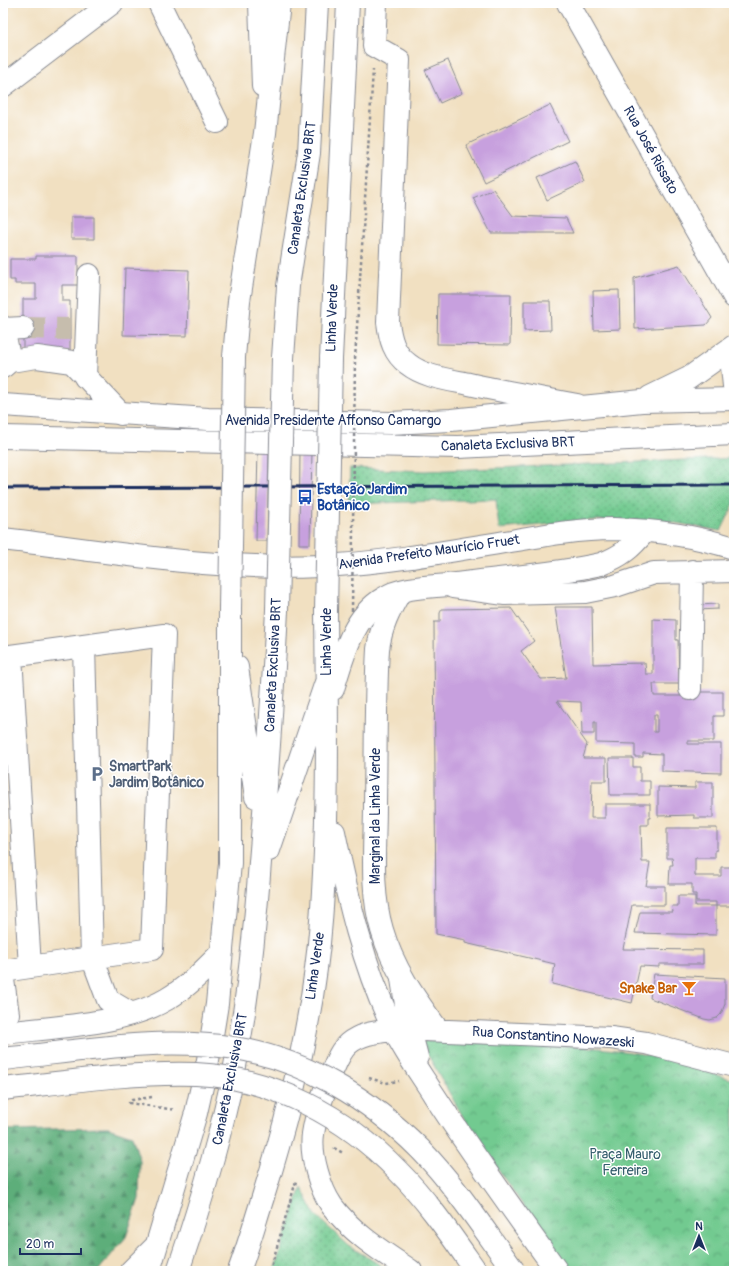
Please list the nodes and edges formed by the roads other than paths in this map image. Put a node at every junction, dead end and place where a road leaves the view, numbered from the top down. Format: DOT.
graph roads {
  1 [pos="112,3"];
  2 [pos="159,3"];
  3 [pos="260,3"];
  4 [pos="279,3"];
  5 [pos="317,3"];
  6 [pos="348,3"];
  7 [pos="376,3"];
  8 [pos="568,3"];
  9 [pos="3,86"];
  10 [pos="217,122"];
  11 [pos="265,134"];
  12 [pos="89,275"];
  13 [pos="734,297"];
  14 [pos="10,328"];
  15 [pos="734,346"];
  16 [pos="734,361"];
  17 [pos="6,364"];
  18 [pos="85,377"];
  19 [pos="734,386"];
  20 [pos="483,387"];
  21 [pos="734,399"];
  22 [pos="642,401"];
  23 [pos="4,405"];
  24 [pos="586,406"];
  25 [pos="121,414"];
  26 [pos="483,417"];
  27 [pos="734,434"];
  28 [pos="3,437"];
  29 [pos="645,531"];
  30 [pos="3,539"];
  31 [pos="734,548"];
  32 [pos="692,571"];
  33 [pos="734,571"];
  34 [pos="441,586"];
  35 [pos="400,592"];
  36 [pos="230,614"];
  37 [pos="84,646"];
  38 [pos="7,657"];
  39 [pos="327,682"];
  40 [pos="690,689"];
  41 [pos="327,709"];
  42 [pos="325,794"];
  43 [pos="262,838"];
  44 [pos="259,881"];
  45 [pos="222,952"];
  46 [pos="92,957"];
  47 [pos="30,967"];
  48 [pos="3,971"];
  49 [pos="402,979"];
  50 [pos="3,980"];
  51 [pos="130,1013"];
  52 [pos="3,1023"];
  53 [pos="402,1030"];
  54 [pos="438,1030"];
  55 [pos="3,1033"];
  56 [pos="3,1059"];
  57 [pos="734,1066"];
  58 [pos="3,1089"];
  59 [pos="158,1244"];
  60 [pos="131,1271"];
  61 [pos="149,1271"];
  62 [pos="178,1271"];
  63 [pos="239,1271"];
  64 [pos="411,1271"];
  65 [pos="476,1271"];
  66 [pos="514,1271"];
  67 [pos="557,1271"];
  1 -- 9 [label="main road"];
  2 -- 10 [label="main road"];
  3 -- 11 [label="main road"];
  4 -- 11 [label="main road"];
  5 -- 43 [label="main road, Canaleta Exclusiva BRT, bridge"];
  6 -- 39 [label="main road, Linha Verde, bridge"];
  7 -- 20 [label="main road"];
  8 -- 13 [label="main road, Rua José Rissato"];
  11 -- 36 [label="main road, bridge"];
  12 -- 18 [label="main road"];
  14 -- 17 [label="main road"];
  15 -- 22 [label="main road"];
  16 -- 19 [label="main road"];
  17 -- 18 [label="main road"];
  18 -- 25 [label="main road"];
  20 -- 24 [label="main road"];
  20 -- 26 [label="main road"];
  21 -- 22 [label="main road, Avenida Presidente Affonso Camargo"];
  22 -- 24 [label="main road, Avenida Presidente Affonso Camargo"];
  23 -- 25 [label="main road, Avenida Presidente Affonso Camargo"];
  24 -- 26 [label="main road, Avenida Presidente Affonso Camargo"];
  25 -- 26 [label="main road, Avenida Presidente Affonso Camargo"];
  27 -- 28 [label="main road, Canaleta Exclusiva BRT"];
  29 -- 30 [label="main road, Avenida Prefeito Maurício Fruet"];
  29 -- 31 [label="main road, Avenida Prefeito Maurício Fruet"];
  29 -- 34 [label="main road"];
  32 -- 33 [label="main road"];
  32 -- 34 [label="main road"];
  32 -- 40 [label="main road"];
  34 -- 35 [label="main road"];
  35 -- 41 [label="main road"];
  35 -- 49 [label="main road, Marginal da Linha Verde"];
  36 -- 43 [label="main road, Canaleta Exclusiva BRT"];
  36 -- 45 [label="main road"];
  37 -- 38 [label="main road"];
  37 -- 46 [label="main road"];
  37 -- 46 [label="main road"];
  38 -- 47 [label="main road"];
  39 -- 41 [label="main road, Linha Verde"];
  39 -- 44 [label="main road, Canaleta Exclusiva BRT"];
  41 -- 42 [label="main road, Linha Verde"];
  42 -- 53 [label="main road"];
  42 -- 63 [label="main road, Linha Verde"];
  43 -- 44 [label="main road, Canaleta Exclusiva BRT"];
  44 -- 62 [label="main road, Canaleta Exclusiva BRT"];
  45 -- 51 [label="main road"];
  45 -- 59 [label="main road"];
  46 -- 47 [label="main road"];
  46 -- 51 [label="main road"];
  47 -- 48 [label="main road"];
  49 -- 53 [label="main road"];
  49 -- 54 [label="main road, Marginal da Linha Verde"];
  50 -- 52 [label="main road"];
  51 -- 55 [label="main road"];
  53 -- 54 [label="main road, Rua Constantino Nowazeski"];
  53 -- 64 [label="main road, Rua Constantino Nowazeski"];
  53 -- 67 [label="main road"];
  54 -- 57 [label="main road, Rua Constantino Nowazeski"];
  56 -- 66 [label="main road, bridge"];
  58 -- 65 [label="main road, bridge"];
  59 -- 60 [label="main road"];
  59 -- 61 [label="main road"];
}
